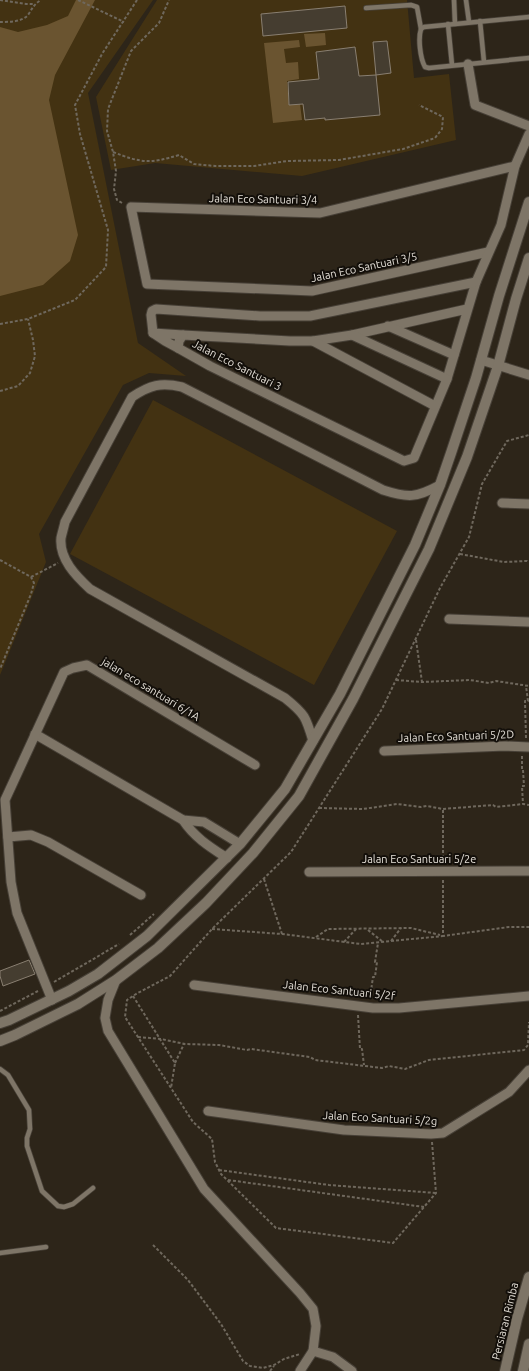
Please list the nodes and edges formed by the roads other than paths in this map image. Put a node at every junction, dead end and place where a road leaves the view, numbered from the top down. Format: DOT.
graph roads {
  1 [pos="454,0"];
  2 [pos="466,0"];
  3 [pos="366,8"];
  4 [pos="529,17"];
  5 [pos="480,21"];
  6 [pos="468,22"];
  7 [pos="448,24"];
  8 [pos="455,24"];
  9 [pos="421,29"];
  10 [pos="529,58"];
  11 [pos="484,62"];
  12 [pos="468,64"];
  13 [pos="452,65"];
  14 [pos="529,126"];
  15 [pos="529,134"];
  16 [pos="515,166"];
  17 [pos="529,202"];
  18 [pos="488,252"];
  19 [pos="529,258"];
  20 [pos="476,282"];
  21 [pos="147,284"];
  22 [pos="467,309"];
  23 [pos="388,326"];
  24 [pos="153,333"];
  25 [pos="183,335"];
  26 [pos="352,335"];
  27 [pos="313,341"];
  28 [pos="178,348"];
  29 [pos="454,355"];
  30 [pos="481,360"];
  31 [pos="498,366"];
  32 [pos="529,375"];
  33 [pos="447,379"];
  34 [pos="435,406"];
  35 [pos="440,485"];
  36 [pos="502,503"];
  37 [pos="529,504"];
  38 [pos="449,619"];
  39 [pos="529,622"];
  40 [pos="35,734"];
  41 [pos="313,741"];
  42 [pos="529,747"];
  43 [pos="384,751"];
  44 [pos="255,765"];
  45 [pos="183,820"];
  46 [pos="8,837"];
  47 [pos="240,844"];
  48 [pos="227,858"];
  49 [pos="529,871"];
  50 [pos="308,872"];
  51 [pos="141,895"];
  52 [pos="116,980"];
  53 [pos="194,985"];
  54 [pos="529,996"];
  55 [pos="52,1000"];
  56 [pos="0,1023"];
  57 [pos="0,1041"];
  58 [pos="0,1069"];
  59 [pos="529,1070"];
  60 [pos="208,1111"];
  61 [pos="93,1188"];
  62 [pos="46,1247"];
  63 [pos="0,1253"];
  64 [pos="529,1277"];
  65 [pos="529,1344"];
  66 [pos="313,1351"];
  67 [pos="300,1371"];
  68 [pos="352,1371"];
  69 [pos="505,1371"];
  70 [pos="523,1371"];
  1 -- 8 [label="lane"];
  2 -- 6 [label="lane"];
  3 -- 9 [label="lane"];
  4 -- 5 [label="lane"];
  5 -- 6 [label="lane"];
  5 -- 11 [label="lane"];
  6 -- 8 [label="lane"];
  7 -- 8 [label="lane"];
  7 -- 9 [label="lane"];
  7 -- 13 [label="lane"];
  9 -- 13 [label="lane"];
  10 -- 11 [label="lane"];
  11 -- 12 [label="lane"];
  12 -- 13 [label="lane"];
  12 -- 14 [label="street"];
  15 -- 16 [label="street, Jalan Eco Santuari 3"];
  16 -- 18 [label="street, Jalan Eco Santuari 3"];
  16 -- 21 [label="street, Jalan Eco Santuari 3/4"];
  17 -- 30 [label="street"];
  18 -- 20 [label="street, Jalan Eco Santuari 3"];
  18 -- 21 [label="street, Jalan Eco Santuari 3/5"];
  19 -- 31 [label="street"];
  20 -- 22 [label="street, Jalan Eco Santuari 3"];
  20 -- 24 [label="street"];
  22 -- 23 [label="street, Jalan Eco Santuari 3"];
  22 -- 29 [label="street, Jalan Eco Santuari 3"];
  23 -- 26 [label="street, Jalan Eco Santuari 3"];
  23 -- 29 [label="street"];
  24 -- 25 [label="street"];
  24 -- 28 [label="street"];
  25 -- 27 [label="street, Jalan Eco Santuari 3"];
  25 -- 28 [label="street, Jalan Eco Santuari 3"];
  26 -- 27 [label="street, Jalan Eco Santuari 3"];
  26 -- 33 [label="street"];
  27 -- 34 [label="street"];
  28 -- 34 [label="street, Jalan Eco Santuari 3"];
  29 -- 33 [label="street, Jalan Eco Santuari 3"];
  30 -- 31 [label="street"];
  30 -- 35 [label="street"];
  31 -- 32 [label="street"];
  31 -- 52 [label="street"];
  33 -- 34 [label="street, Jalan Eco Santuari 3"];
  35 -- 41 [label="street"];
  35 -- 41 [label="street"];
  36 -- 37 [label="street"];
  38 -- 39 [label="street"];
  40 -- 44 [label="street, jalan eco santuari 6/1A"];
  40 -- 45 [label="street"];
  40 -- 46 [label="street, jalan eco santuari 6/1A"];
  41 -- 47 [label="street"];
  42 -- 43 [label="street, Jalan Eco Santuari 5/2D"];
  45 -- 47 [label="street"];
  45 -- 48 [label="street"];
  46 -- 51 [label="street"];
  46 -- 55 [label="street, jalan eco santuari 6/1A"];
  47 -- 48 [label="street"];
  48 -- 55 [label="street"];
  49 -- 50 [label="street, Jalan Eco Santuari 5/2e"];
  52 -- 57 [label="street"];
  52 -- 66 [label="street"];
  53 -- 54 [label="street, Jalan Eco Santuari 5/2f"];
  55 -- 56 [label="street"];
  58 -- 61 [label="lane"];
  59 -- 60 [label="street, Jalan Eco Santuari 5/2g"];
  62 -- 63 [label="lane"];
  64 -- 69 [label="street, Persiaran Rimba"];
  65 -- 70 [label="street"];
  66 -- 67 [label="street"];
  66 -- 68 [label="street"];
}
